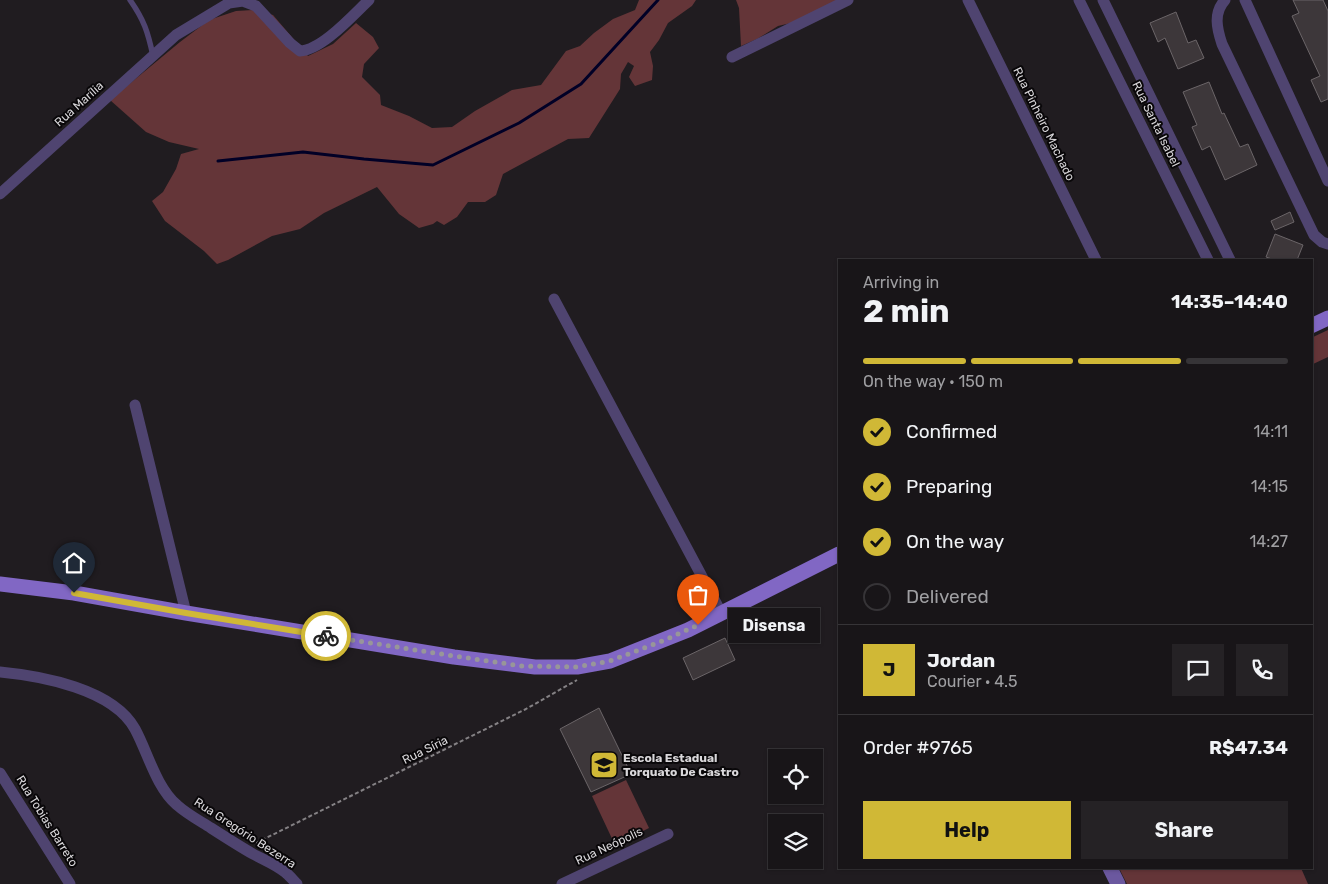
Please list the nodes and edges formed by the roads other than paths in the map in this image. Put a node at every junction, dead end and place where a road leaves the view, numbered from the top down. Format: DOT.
graph roads {
  1 [pos="130,0"];
  2 [pos="369,0"];
  3 [pos="848,0"];
  4 [pos="968,0"];
  5 [pos="1080,0"];
  6 [pos="1103,0"];
  7 [pos="1225,0"];
  8 [pos="1245,0"];
  9 [pos="152,56"];
  10 [pos="732,57"];
  11 [pos="1328,181"];
  12 [pos="0,194"];
  13 [pos="1328,244"];
  14 [pos="1096,259"];
  15 [pos="1208,259"];
  16 [pos="1230,259"];
  17 [pos="554,300"];
  18 [pos="1328,318"];
  19 [pos="1313,325"];
  20 [pos="136,405"];
  21 [pos="838,555"];
  22 [pos="0,584"];
  23 [pos="186,613"];
  24 [pos="722,614"];
  25 [pos="0,672"];
  26 [pos="0,773"];
  27 [pos="668,834"];
  28 [pos="1110,869"];
  29 [pos="70,884"];
  30 [pos="297,884"];
  31 [pos="562,884"];
  32 [pos="1118,884"];
  1 -- 9 [label="lane"];
  2 -- 9 [label="street, Rua Marília"];
  3 -- 10 [label="street"];
  4 -- 14 [label="street, Rua Pinheiro Machado"];
  5 -- 15 [label="street, Rua Santa Isabel"];
  6 -- 16 [label="street, Rua Santa Isabel"];
  7 -- 13 [label="street"];
  8 -- 11 [label="street"];
  9 -- 12 [label="street, Rua Marília"];
  17 -- 24 [label="street"];
  18 -- 19 [label="main road"];
  20 -- 23 [label="street"];
  21 -- 24 [label="main road"];
  22 -- 23 [label="main road"];
  23 -- 24 [label="main road"];
  25 -- 30 [label="street, Rua Gregório Bezerra"];
  26 -- 29 [label="street, Rua Tobias Barreto"];
  27 -- 31 [label="street, Rua Neópolis"];
  28 -- 32 [label="main road"];
}
